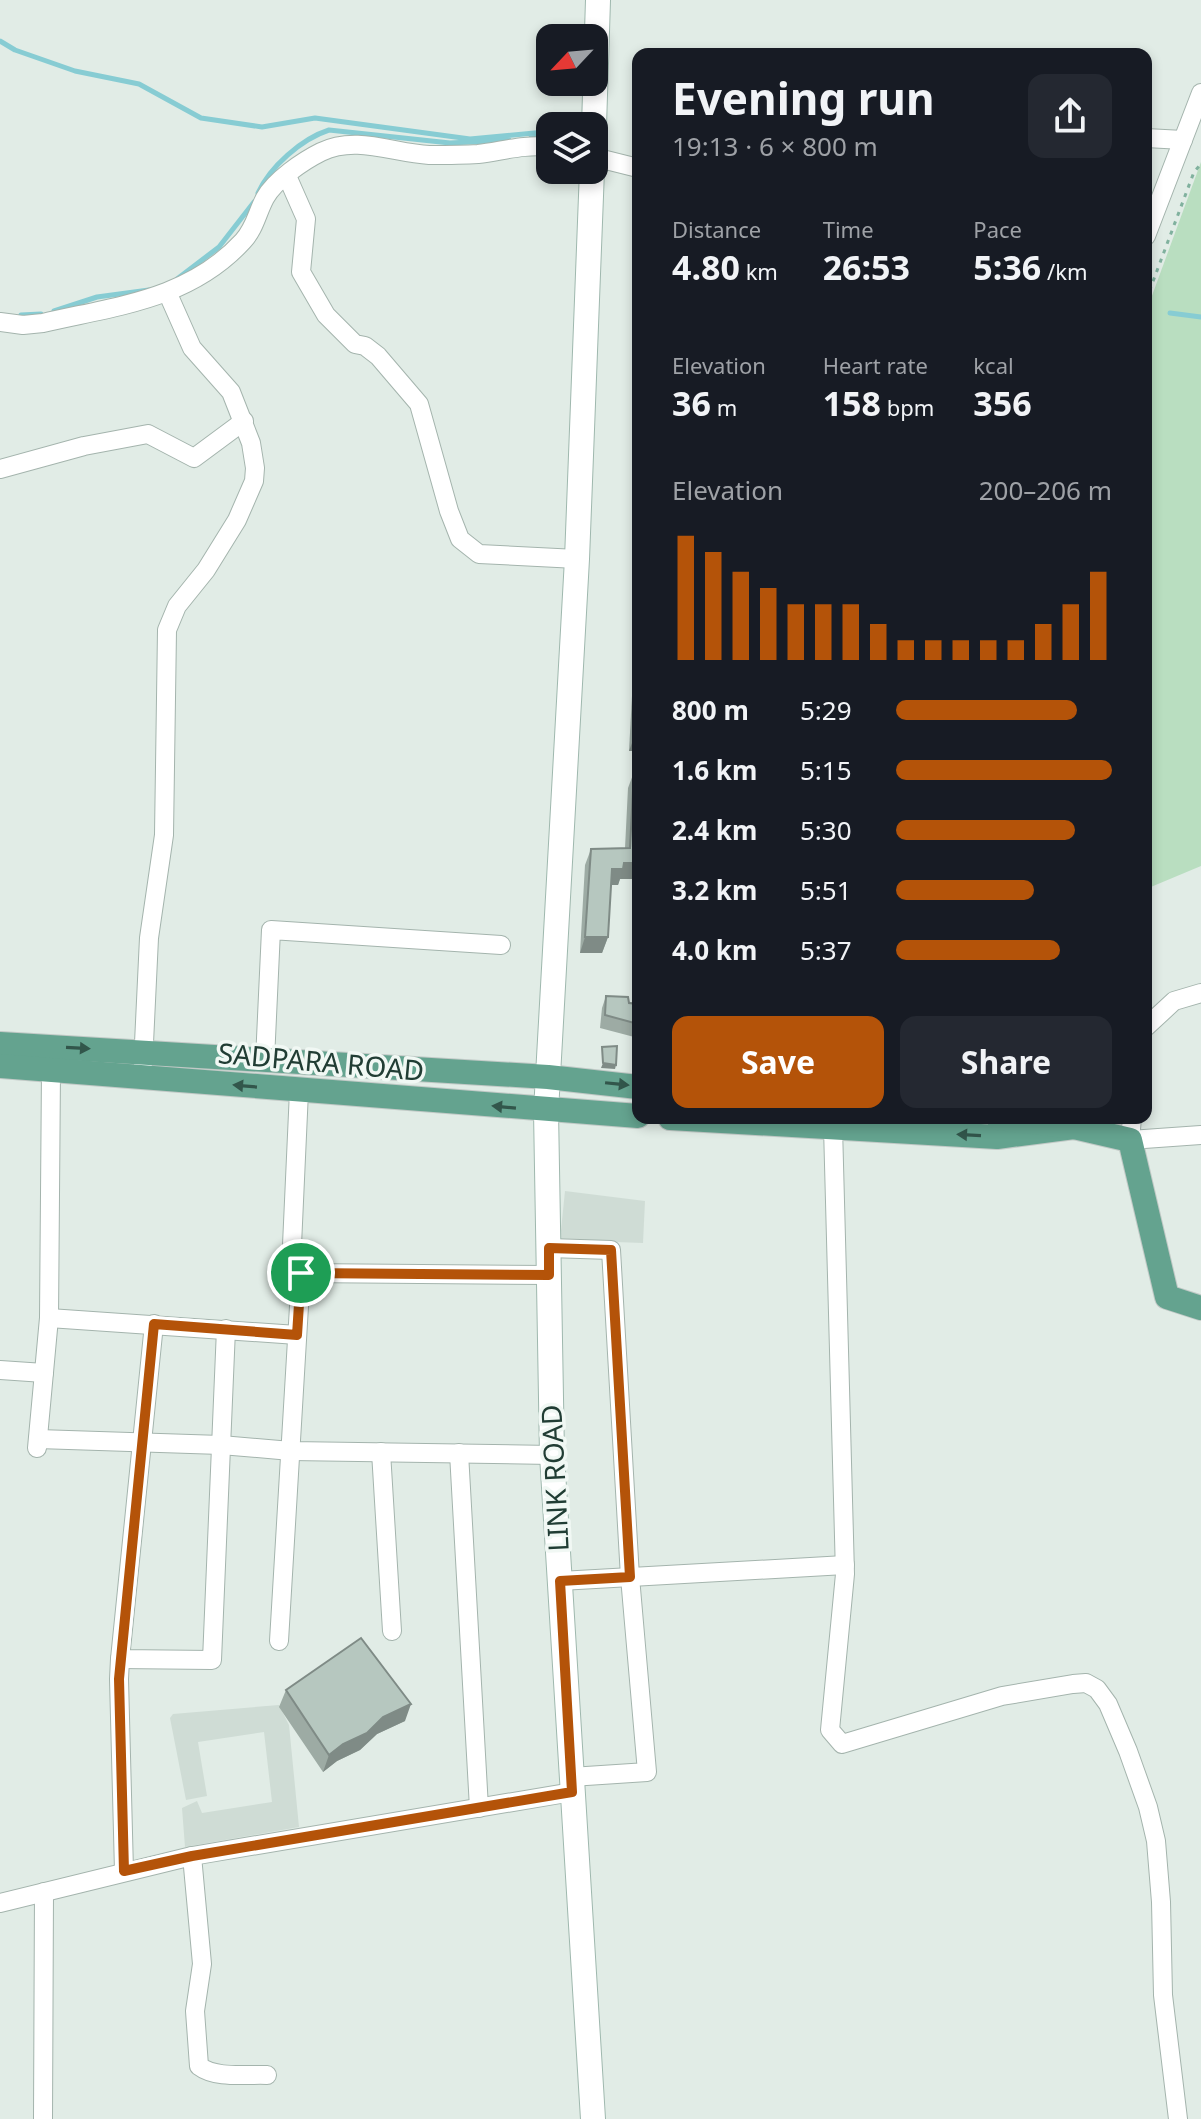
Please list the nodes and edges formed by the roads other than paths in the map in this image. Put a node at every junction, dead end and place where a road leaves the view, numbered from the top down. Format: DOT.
graph roads {
  1 [pos="598,0"];
  2 [pos="1201,93"];
  3 [pos="594,112"];
  4 [pos="1152,138"];
  5 [pos="1183,140"];
  6 [pos="536,146"];
  7 [pos="608,160"];
  8 [pos="632,166"];
  9 [pos="287,176"];
  10 [pos="591,184"];
  11 [pos="1152,220"];
  12 [pos="168,294"];
  13 [pos="0,322"];
  14 [pos="244,421"];
  15 [pos="0,469"];
  16 [pos="577,559"];
  17 [pos="501,945"];
  18 [pos="1201,993"];
  19 [pos="1152,1021"];
  20 [pos="0,1044"];
  21 [pos="143,1052"];
  22 [pos="265,1060"];
  23 [pos="0,1066"];
  24 [pos="51,1071"];
  25 [pos="548,1077"];
  26 [pos="142,1078"];
  27 [pos="632,1086"];
  28 [pos="299,1091"];
  29 [pos="546,1111"];
  30 [pos="632,1116"];
  31 [pos="779,1124"];
  32 [pos="1049,1124"];
  33 [pos="833,1127"];
  34 [pos="1074,1127"];
  35 [pos="1131,1129"];
  36 [pos="1201,1135"];
  37 [pos="549,1248"];
  38 [pos="301,1273"];
  39 [pos="549,1275"];
  40 [pos="1201,1308"];
  41 [pos="49,1318"];
  42 [pos="154,1324"];
  43 [pos="226,1329"];
  44 [pos="297,1335"];
  45 [pos="0,1370"];
  46 [pos="44,1373"];
  47 [pos="144,1443"];
  48 [pos="221,1445"];
  49 [pos="291,1451"];
  50 [pos="381,1452"];
  51 [pos="459,1453"];
  52 [pos="552,1455"];
  53 [pos="845,1565"];
  54 [pos="630,1577"];
  55 [pos="560,1581"];
  56 [pos="392,1631"];
  57 [pos="279,1641"];
  58 [pos="120,1659"];
  59 [pos="572,1785"];
  60 [pos="479,1808"];
  61 [pos="192,1856"];
  62 [pos="124,1871"];
  63 [pos="44,1892"];
  64 [pos="0,1903"];
  65 [pos="267,2075"];
  66 [pos="43,2119"];
  67 [pos="593,2119"];
  68 [pos="1178,2119"];
  1 -- 3 [label="main road"];
  2 -- 5 [label="street"];
  4 -- 5 [label="street"];
  5 -- 11 [label="street"];
  6 -- 9 [label="street"];
  7 -- 8 [label="street"];
  9 -- 12 [label="street"];
  9 -- 16 [label="street"];
  10 -- 16 [label="main road, LINK ROAD"];
  12 -- 13 [label="street"];
  12 -- 14 [label="street"];
  14 -- 15 [label="street"];
  14 -- 21 [label="street"];
  16 -- 25 [label="main road, LINK ROAD"];
  17 -- 22 [label="street"];
  18 -- 19 [label="street"];
  20 -- 21 [label="main road, SADPARA ROAD, one-way"];
  21 -- 22 [label="main road, SADPARA ROAD"];
  21 -- 26 [label="street"];
  22 -- 25 [label="main road, SADPARA ROAD"];
  23 -- 24 [label="main road, SADPARA ROAD"];
  24 -- 26 [label="main road, SADPARA ROAD"];
  24 -- 41 [label="street"];
  25 -- 27 [label="main road, SADPARA ROAD, one-way"];
  25 -- 29 [label="main road, LINK ROAD"];
  28 -- 26 [label="main road, SADPARA ROAD, one-way"];
  29 -- 28 [label="main road, SADPARA ROAD, one-way"];
  28 -- 38 [label="street"];
  29 -- 30 [label="main road, SADPARA ROAD"];
  29 -- 37 [label="main road, LINK ROAD"];
  31 -- 33 [label="main road"];
  32 -- 34 [label="main road"];
  34 -- 33 [label="main road, one-way"];
  33 -- 53 [label="street"];
  34 -- 35 [label="main road"];
  35 -- 36 [label="street"];
  35 -- 40 [label="main road"];
  37 -- 39 [label="main road, LINK ROAD"];
  37 -- 54 [label="street"];
  38 -- 39 [label="street"];
  38 -- 44 [label="street"];
  39 -- 52 [label="main road, LINK ROAD"];
  41 -- 42 [label="street"];
  41 -- 46 [label="street"];
  42 -- 43 [label="street"];
  42 -- 47 [label="street"];
  43 -- 44 [label="street"];
  43 -- 48 [label="street"];
  44 -- 49 [label="street"];
  45 -- 46 [label="street"];
  46 -- 47 [label="street"];
  47 -- 48 [label="street"];
  47 -- 58 [label="street"];
  48 -- 49 [label="street"];
  48 -- 58 [label="street"];
  49 -- 50 [label="street"];
  49 -- 57 [label="street"];
  50 -- 51 [label="street"];
  50 -- 56 [label="street"];
  51 -- 52 [label="street"];
  51 -- 60 [label="street"];
  52 -- 55 [label="main road, LINK ROAD"];
  53 -- 54 [label="street"];
  53 -- 68 [label="street"];
  54 -- 55 [label="street"];
  54 -- 59 [label="street"];
  55 -- 59 [label="main road, LINK ROAD"];
  58 -- 62 [label="street"];
  59 -- 60 [label="street"];
  59 -- 67 [label="main road, LINK ROAD"];
  60 -- 61 [label="street"];
  61 -- 62 [label="street"];
  61 -- 65 [label="street"];
  62 -- 63 [label="street"];
  63 -- 64 [label="street"];
  63 -- 66 [label="street"];
}
